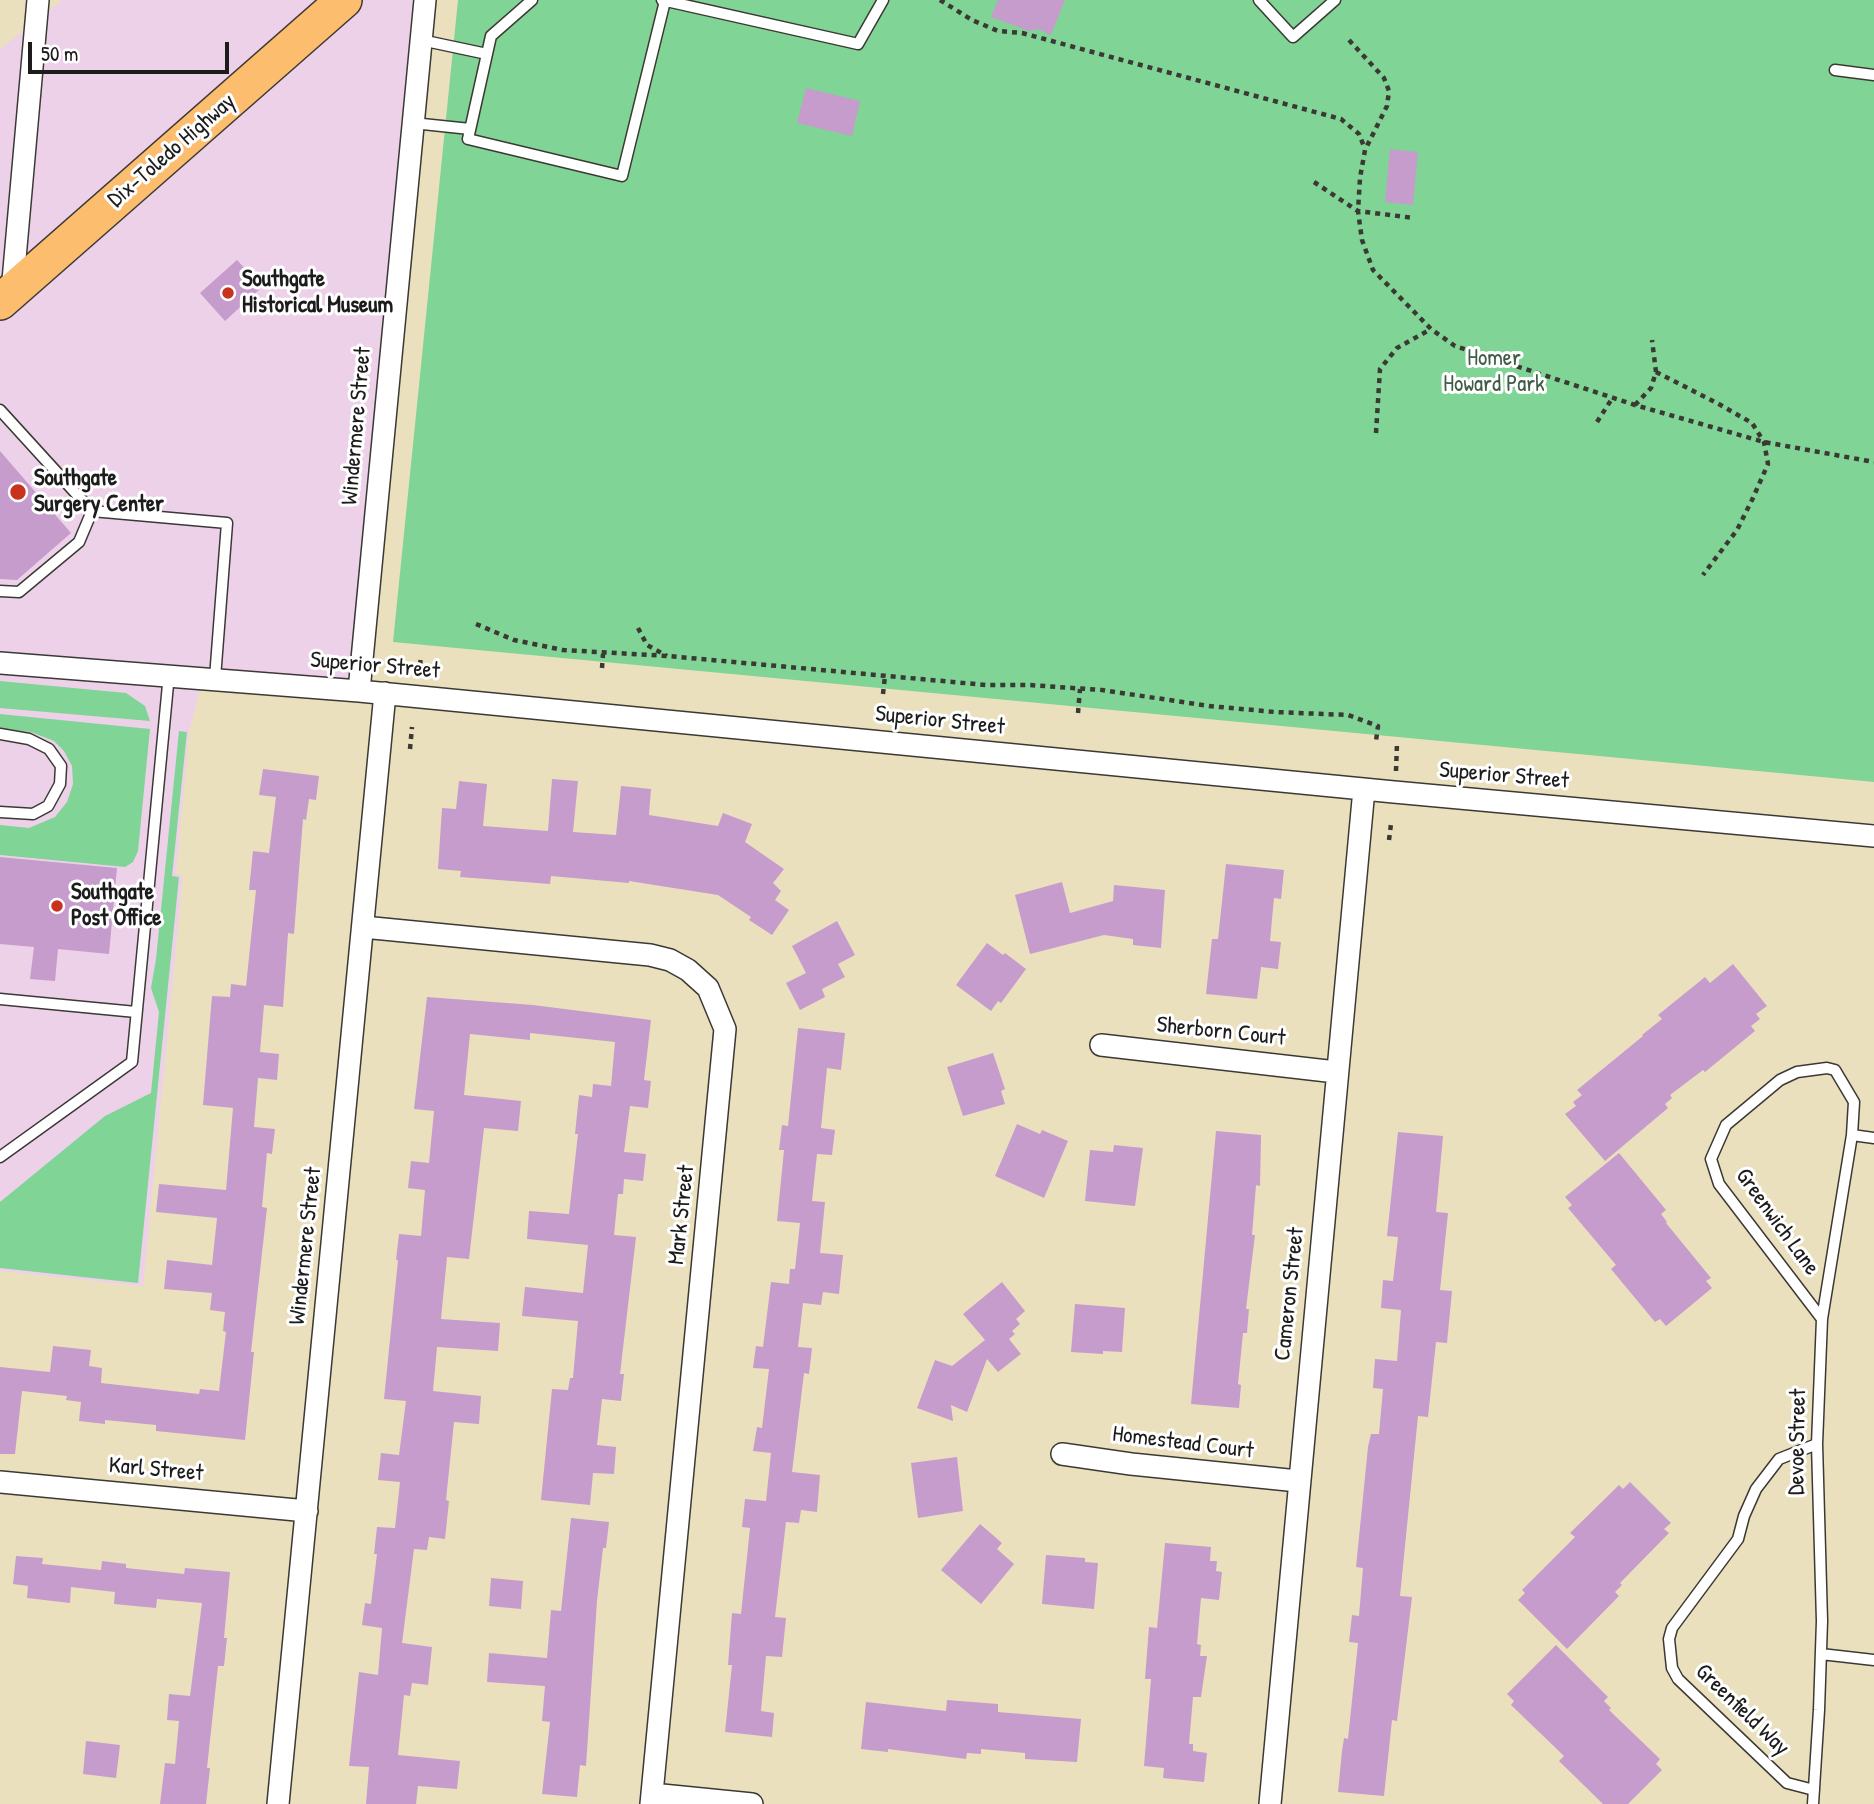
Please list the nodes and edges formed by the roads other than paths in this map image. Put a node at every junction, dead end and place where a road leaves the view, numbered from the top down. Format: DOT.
graph roads {
  1 [pos="38,0"];
  2 [pos="344,0"];
  3 [pos="425,0"];
  4 [pos="532,0"];
  5 [pos="663,0"];
  6 [pos="883,0"];
  7 [pos="1259,0"];
  8 [pos="1335,0"];
  9 [pos="421,40"];
  10 [pos="487,54"];
  11 [pos="1835,70"];
  12 [pos="1874,75"];
  13 [pos="413,123"];
  14 [pos="470,129"];
  15 [pos="6,297"];
  16 [pos="0,411"];
  17 [pos="92,511"];
  18 [pos="0,591"];
  19 [pos="0,663"];
  20 [pos="169,674"];
  21 [pos="215,678"];
  22 [pos="359,691"];
  23 [pos="386,693"];
  24 [pos="0,734"];
  25 [pos="1364,789"];
  26 [pos="0,812"];
  27 [pos="1874,836"];
  28 [pos="363,927"];
  29 [pos="0,999"];
  30 [pos="136,1012"];
  31 [pos="1101,1045"];
  32 [pos="1336,1072"];
  33 [pos="1845,1084"];
  34 [pos="1852,1135"];
  35 [pos="1874,1138"];
  36 [pos="0,1157"];
  37 [pos="1822,1319"];
  38 [pos="1817,1444"];
  39 [pos="1062,1454"];
  40 [pos="1298,1481"];
  41 [pos="0,1482"];
  42 [pos="307,1511"];
  43 [pos="1821,1654"];
  44 [pos="1874,1660"];
  45 [pos="1814,1790"];
  46 [pos="652,1799"];
  47 [pos="278,1804"];
  48 [pos="752,1804"];
  49 [pos="1269,1804"];
  50 [pos="1812,1804"];
  1 -- 15 [label="street"];
  2 -- 15 [label="main road, Dix-Toledo Highway"];
  3 -- 9 [label="street, Windermere Street"];
  4 -- 10 [label="lane"];
  5 -- 6 [label="lane"];
  5 -- 14 [label="lane"];
  7 -- 8 [label="lane"];
  9 -- 10 [label="lane"];
  9 -- 13 [label="street, Windermere Street"];
  10 -- 14 [label="lane"];
  11 -- 12 [label="lane"];
  13 -- 14 [label="lane"];
  13 -- 22 [label="street, Windermere Street"];
  16 -- 17 [label="lane"];
  17 -- 18 [label="lane"];
  17 -- 21 [label="lane"];
  19 -- 20 [label="street, Superior Street"];
  20 -- 21 [label="street, Superior Street"];
  20 -- 30 [label="lane"];
  21 -- 22 [label="street, Superior Street"];
  22 -- 23 [label="street, Superior Street"];
  23 -- 25 [label="street, Superior Street"];
  23 -- 28 [label="street, Windermere Street"];
  24 -- 26 [label="lane"];
  25 -- 27 [label="street, Superior Street"];
  25 -- 32 [label="street, Cameron Street"];
  28 -- 42 [label="street, Windermere Street"];
  28 -- 46 [label="street, Mark Street"];
  29 -- 30 [label="lane"];
  30 -- 36 [label="lane"];
  31 -- 32 [label="street, Sherborn Court"];
  32 -- 40 [label="street, Cameron Street"];
  33 -- 34 [label="lane, Devoe Street"];
  33 -- 37 [label="lane, Greenwich Lane"];
  34 -- 35 [label="lane"];
  34 -- 37 [label="lane, Devoe Street"];
  37 -- 38 [label="lane, Devoe Street"];
  38 -- 43 [label="lane, Devoe Street"];
  38 -- 45 [label="lane, Greenfield Way"];
  39 -- 40 [label="street, Homestead Court"];
  40 -- 49 [label="street, Cameron Street"];
  41 -- 42 [label="street, Karl Street"];
  42 -- 47 [label="street, Windermere Street"];
  43 -- 44 [label="lane"];
  43 -- 45 [label="lane, Devoe Street"];
  45 -- 50 [label="lane, Devoe Street"];
  46 -- 48 [label="street"];
}
